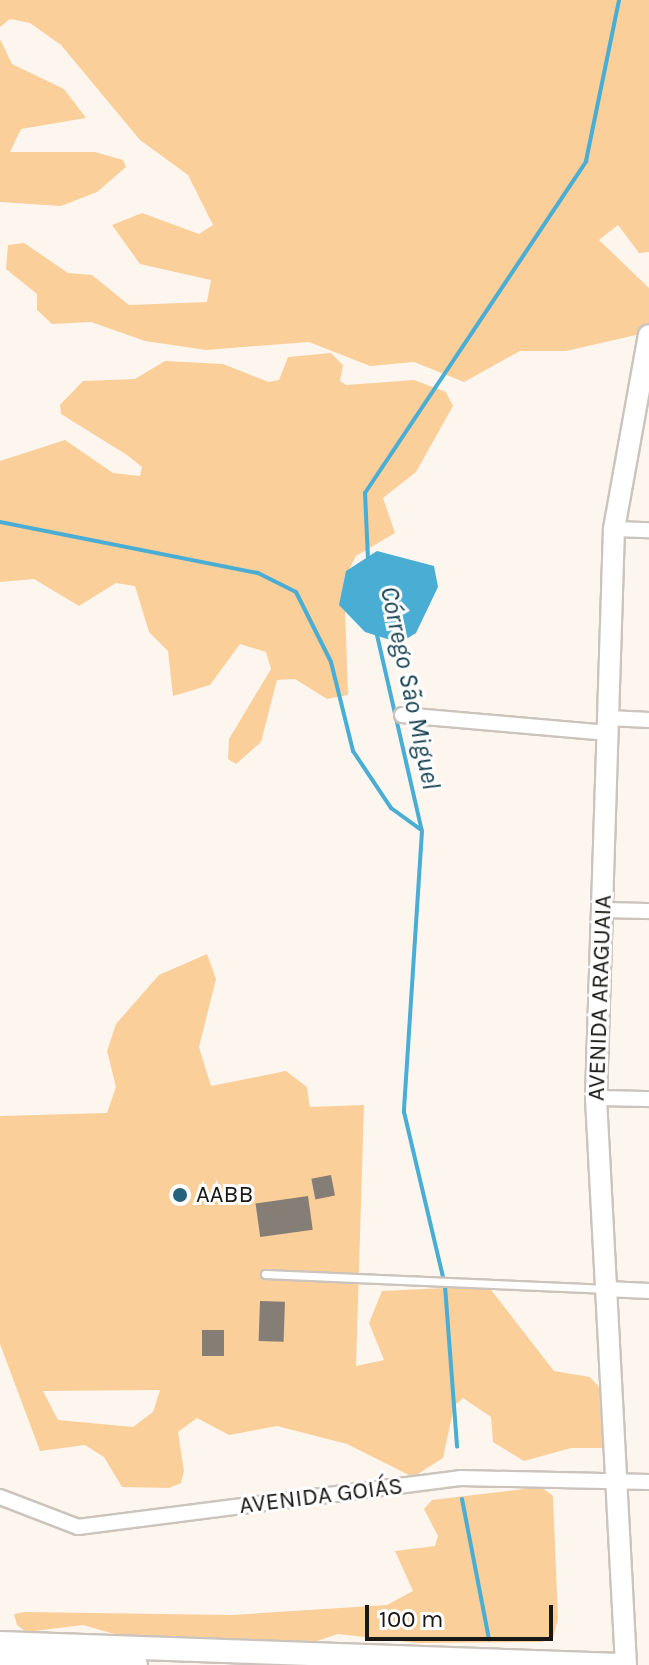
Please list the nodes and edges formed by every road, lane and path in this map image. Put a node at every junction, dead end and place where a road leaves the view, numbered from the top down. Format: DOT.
graph roads {
  1 [pos="649,335"];
  2 [pos="614,529"];
  3 [pos="649,530"];
  4 [pos="402,715"];
  5 [pos="649,720"];
  6 [pos="608,725"];
  7 [pos="602,910"];
  8 [pos="649,911"];
  9 [pos="596,1098"];
  10 [pos="649,1099"];
  11 [pos="265,1274"];
  12 [pos="606,1289"];
  13 [pos="649,1291"];
  14 [pos="616,1480"];
  15 [pos="649,1482"];
  16 [pos="0,1497"];
  17 [pos="0,1643"];
  18 [pos="0,1660"];
  19 [pos="136,1665"];
  20 [pos="623,1665"];
  1 -- 2 [label="street, AVENIDA ARAGUAIA"];
  2 -- 3 [label="street"];
  2 -- 6 [label="street, AVENIDA ARAGUAIA"];
  4 -- 6 [label="street"];
  5 -- 6 [label="street"];
  6 -- 7 [label="street, AVENIDA ARAGUAIA"];
  7 -- 8 [label="street"];
  7 -- 9 [label="street, AVENIDA ARAGUAIA"];
  9 -- 10 [label="street"];
  9 -- 12 [label="street, AVENIDA ARAGUAIA"];
  11 -- 12 [label="lane"];
  12 -- 13 [label="street"];
  12 -- 14 [label="street, AVENIDA ARAGUAIA"];
  14 -- 15 [label="street, AVENIDA GOIÁS"];
  14 -- 16 [label="street, AVENIDA GOIÁS"];
  14 -- 20 [label="street, AVENIDA ARAGUAIA"];
  17 -- 20 [label="main road"];
  18 -- 19 [label="main road"];
}
